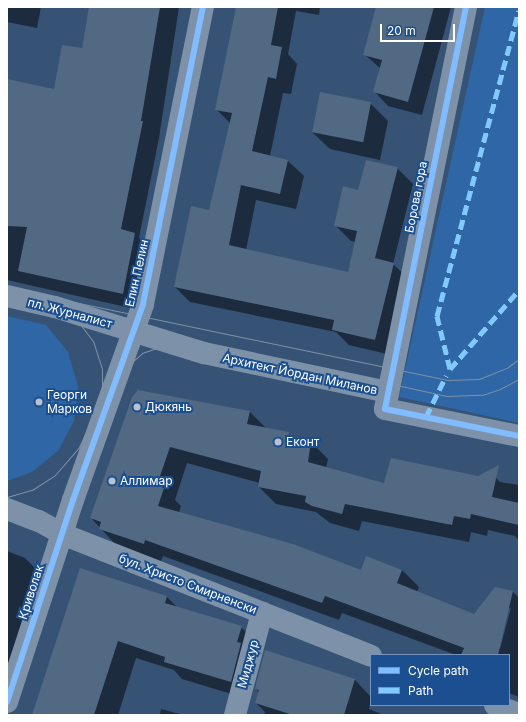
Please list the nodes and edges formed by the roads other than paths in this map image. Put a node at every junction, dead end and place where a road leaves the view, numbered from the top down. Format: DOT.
graph roads {
  1 [pos="203,7"];
  2 [pos="466,7"];
  3 [pos="7,296"];
  4 [pos="134,330"];
  5 [pos="388,392"];
  6 [pos="519,436"];
  7 [pos="7,509"];
  8 [pos="62,534"];
  9 [pos="262,613"];
  10 [pos="370,656"];
  11 [pos="7,702"];
  12 [pos="498,706"];
  13 [pos="519,714"];
  14 [pos="235,715"];
  1 -- 4 [label="street, Елин Пелин"];
  2 -- 5 [label="street, Борова гора"];
  3 -- 4 [label="street, пл. Журналист"];
  4 -- 5 [label="street, Архитект Йордан Миланов"];
  4 -- 8 [label="street, Елин Пелин"];
  5 -- 6 [label="street, Архитект Йордан Миланов"];
  7 -- 8 [label="street, бул. Христо Смирненски"];
  8 -- 9 [label="street, бул. Христо Смирненски"];
  8 -- 11 [label="street, Криволак"];
  9 -- 10 [label="street, бул. Христо Смирненски"];
  9 -- 14 [label="street, Миджур"];
  12 -- 13 [label="street"];
}
